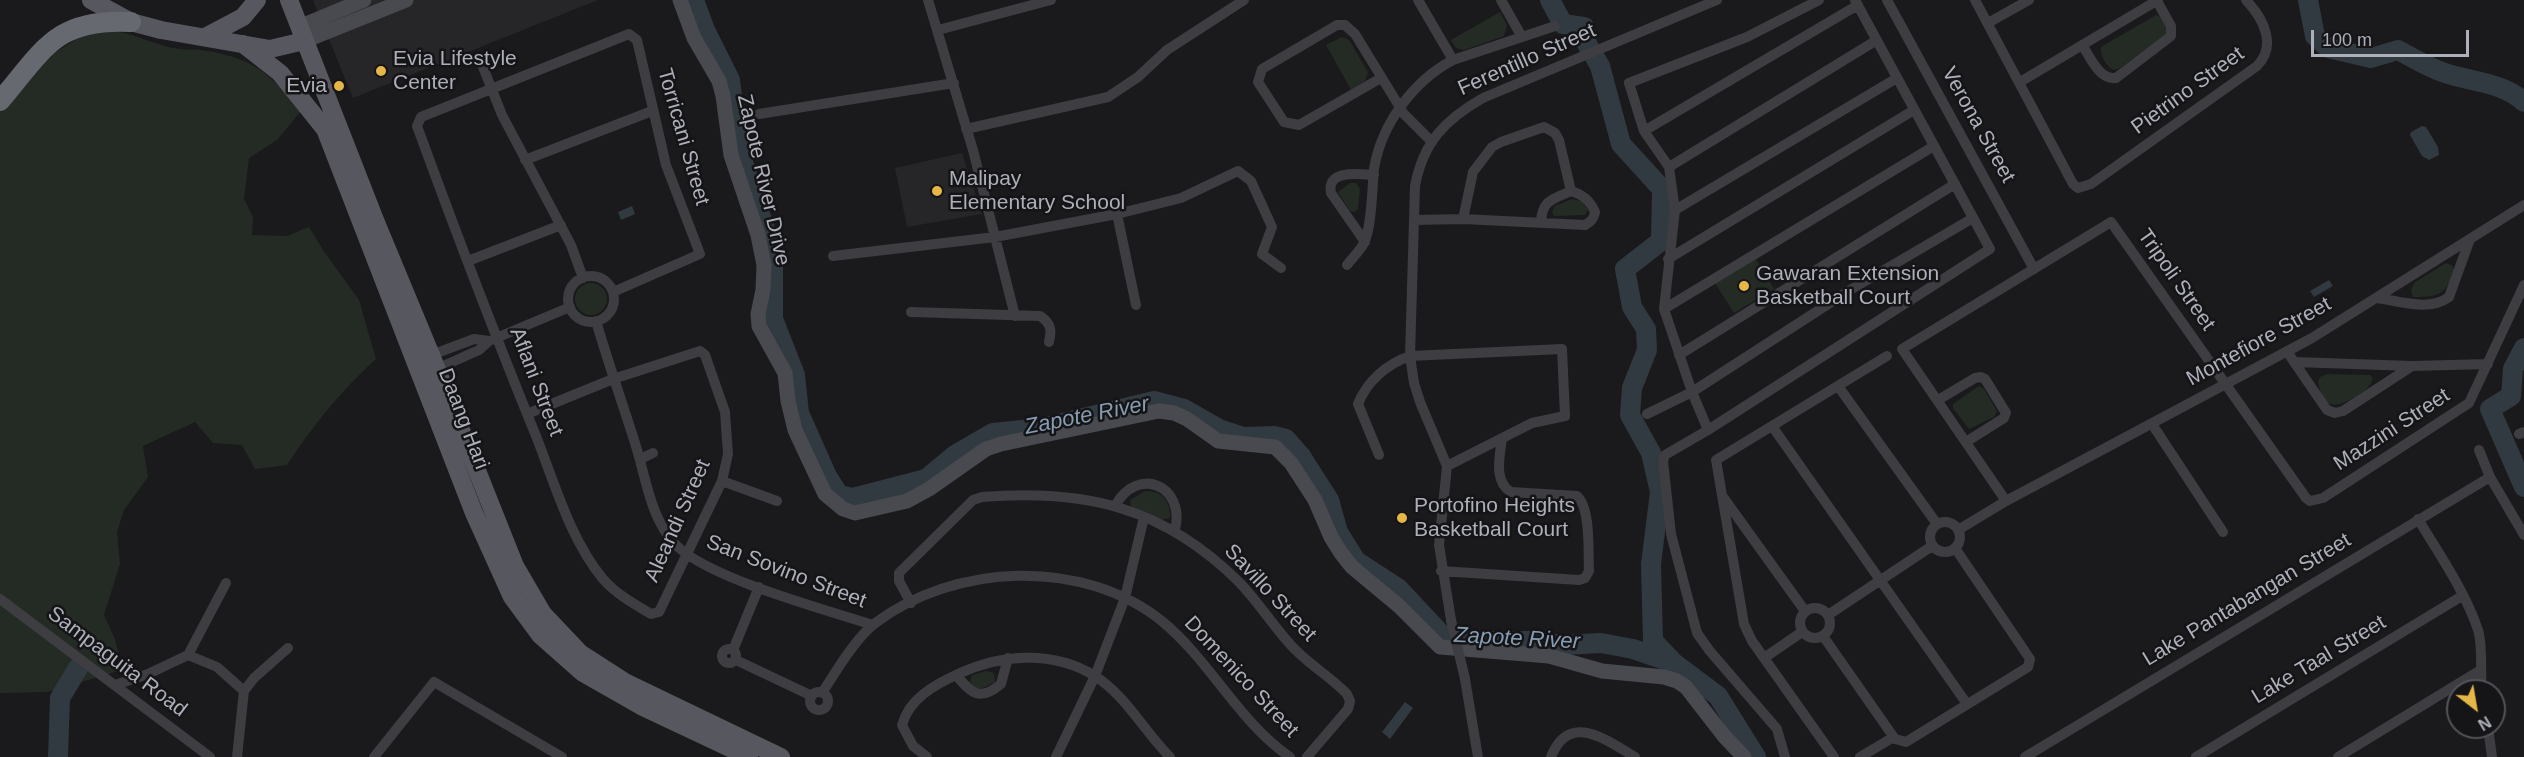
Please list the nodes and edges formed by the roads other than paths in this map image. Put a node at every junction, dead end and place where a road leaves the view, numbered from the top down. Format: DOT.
graph roads {
  1 [pos="91,0"];
  2 [pos="257,0"];
  3 [pos="289,0"];
  4 [pos="364,0"];
  5 [pos="406,0"];
  6 [pos="680,0"];
  7 [pos="928,0"];
  8 [pos="1051,0"];
  9 [pos="1244,0"];
  10 [pos="1418,0"];
  11 [pos="1501,0"];
  12 [pos="1717,0"];
  13 [pos="1819,0"];
  14 [pos="1887,0"];
  15 [pos="1975,0"];
  16 [pos="2029,0"];
  17 [pos="2246,0"];
  18 [pos="2157,1"];
  19 [pos="1856,2"];
  20 [pos="1697,4"];
  21 [pos="131,22"];
  22 [pos="1988,23"];
  23 [pos="1555,26"];
  24 [pos="938,30"];
  25 [pos="207,36"];
  26 [pos="1522,36"];
  27 [pos="299,37"];
  28 [pos="1877,40"];
  29 [pos="243,44"];
  30 [pos="2082,45"];
  31 [pos="479,57"];
  32 [pos="1453,60"];
  33 [pos="1381,78"];
  34 [pos="1897,78"];
  35 [pos="954,82"];
  36 [pos="2020,82"];
  37 [pos="491,87"];
  38 [pos="0,101"];
  39 [pos="1400,109"];
  40 [pos="1914,110"];
  41 [pos="652,111"];
  42 [pos="759,114"];
  43 [pos="325,129"];
  44 [pos="966,129"];
  45 [pos="1644,131"];
  46 [pos="1432,142"];
  47 [pos="1934,146"];
  48 [pos="525,160"];
  49 [pos="1668,167"];
  50 [pos="1374,175"];
  51 [pos="1955,184"];
  52 [pos="1571,192"];
  53 [pos="2524,206"];
  54 [pos="1675,210"];
  55 [pos="1117,214"];
  56 [pos="1973,218"];
  57 [pos="1414,219"];
  58 [pos="1463,219"];
  59 [pos="1540,222"];
  60 [pos="561,225"];
  61 [pos="995,237"];
  62 [pos="2470,239"];
  63 [pos="1365,242"];
  64 [pos="833,256"];
  65 [pos="1668,259"];
  66 [pos="468,261"];
  67 [pos="1347,265"];
  68 [pos="1281,268"];
  69 [pos="2034,269"];
  70 [pos="584,278"];
  71 [pos="2524,285"];
  72 [pos="613,292"];
  73 [pos="2377,298"];
  74 [pos="1137,305"];
  75 [pos="570,308"];
  76 [pos="1664,309"];
  77 [pos="911,312"];
  78 [pos="1015,316"];
  79 [pos="596,321"];
  80 [pos="493,339"];
  81 [pos="1049,342"];
  82 [pos="2287,351"];
  83 [pos="1680,355"];
  84 [pos="1410,356"];
  85 [pos="1887,356"];
  86 [pos="2294,362"];
  87 [pos="2488,364"];
  88 [pos="427,365"];
  89 [pos="2412,366"];
  90 [pos="613,379"];
  91 [pos="2226,384"];
  92 [pos="1838,386"];
  93 [pos="1692,392"];
  94 [pos="1938,400"];
  95 [pos="527,414"];
  96 [pos="1647,414"];
  97 [pos="2151,424"];
  98 [pos="1772,426"];
  99 [pos="1708,430"];
  100 [pos="1502,438"];
  101 [pos="1966,442"];
  102 [pos="2479,450"];
  103 [pos="653,453"];
  104 [pos="1379,455"];
  105 [pos="640,459"];
  106 [pos="1447,466"];
  107 [pos="2490,477"];
  108 [pos="722,481"];
  109 [pos="777,501"];
  110 [pos="2006,501"];
  111 [pos="2316,501"];
  112 [pos="1115,506"];
  113 [pos="1144,517"];
  114 [pos="1731,517"];
  115 [pos="2418,519"];
  116 [pos="1937,524"];
  117 [pos="1175,530"];
  118 [pos="1958,530"];
  119 [pos="2223,532"];
  120 [pos="2524,535"];
  121 [pos="1932,546"];
  122 [pos="1955,548"];
  123 [pos="687,554"];
  124 [pos="1441,571"];
  125 [pos="1880,580"];
  126 [pos="226,583"];
  127 [pos="759,587"];
  128 [pos="2462,596"];
  129 [pos="1125,598"];
  130 [pos="0,599"];
  131 [pos="911,603"];
  132 [pos="5,607"];
  133 [pos="662,607"];
  134 [pos="1805,611"];
  135 [pos="1828,615"];
  136 [pos="873,625"];
  137 [pos="1802,632"];
  138 [pos="1823,636"];
  139 [pos="288,648"];
  140 [pos="188,654"];
  141 [pos="1008,658"];
  142 [pos="1764,658"];
  143 [pos="2480,672"];
  144 [pos="956,675"];
  145 [pos="1095,676"];
  146 [pos="2481,679"];
  147 [pos="115,685"];
  148 [pos="244,691"];
  149 [pos="1967,704"];
  150 [pos="1895,739"];
  151 [pos="2490,739"];
  152 [pos="1477,756"];
  153 [pos="210,757"];
  154 [pos="237,757"];
  155 [pos="374,757"];
  156 [pos="562,757"];
  157 [pos="749,757"];
  158 [pos="781,757"];
  159 [pos="927,757"];
  160 [pos="1056,757"];
  161 [pos="1170,757"];
  162 [pos="1290,757"];
  163 [pos="1307,757"];
  164 [pos="1551,757"];
  165 [pos="1635,757"];
  166 [pos="1744,757"];
  167 [pos="1785,757"];
  168 [pos="1834,757"];
  169 [pos="1860,757"];
  170 [pos="2025,757"];
  171 [pos="2196,757"];
  172 [pos="2338,757"];
  173 [pos="2492,757"];
  1 -- 21 [label="main road, Daang Hari"];
  2 -- 25 [label="main road"];
  3 -- 27 [label="main road, Daang Hari"];
  4 -- 27 [label="street"];
  5 -- 27 [label="street"];
  6 -- 166 [label="street, Zapote River Drive"];
  7 -- 24 [label="street"];
  8 -- 24 [label="street"];
  9 -- 44 [label="street"];
  10 -- 32 [label="street"];
  11 -- 26 [label="street"];
  12 -- 20 [label="street, Ferentillo Street"];
  13 -- 45 [label="street"];
  14 -- 69 [label="street, Verona Street"];
  15 -- 22 [label="street"];
  16 -- 22 [label="street"];
  17 -- 36 [label="street, Pietrino Street"];
  18 -- 30 [label="street"];
  18 -- 30 [label="street"];
  19 -- 28 [label="street"];
  19 -- 45 [label="street"];
  20 -- 46 [label="street, Ferentillo Street"];
  21 -- 25 [label="main road, Daang Hari"];
  21 -- 38 [label="highway"];
  22 -- 36 [label="street"];
  23 -- 26 [label="street"];
  24 -- 35 [label="street"];
  25 -- 29 [label="main road, Daang Hari"];
  26 -- 32 [label="street"];
  27 -- 29 [label="main road"];
  27 -- 43 [label="main road"];
  27 -- 88 [label="main road, Daang Hari"];
  28 -- 34 [label="street"];
  28 -- 49 [label="street"];
  29 -- 43 [label="main road, Daang Hari"];
  30 -- 36 [label="street"];
  31 -- 37 [label="street"];
  32 -- 39 [label="street"];
  33 -- 33 [label="street"];
  33 -- 39 [label="street"];
  34 -- 40 [label="street"];
  34 -- 54 [label="street"];
  35 -- 42 [label="street"];
  35 -- 44 [label="street"];
  37 -- 41 [label="street, Torricani Street"];
  37 -- 48 [label="street"];
  37 -- 66 [label="street, Aflani Street"];
  39 -- 46 [label="street"];
  39 -- 50 [label="street"];
  40 -- 47 [label="street"];
  40 -- 65 [label="street"];
  41 -- 48 [label="street"];
  41 -- 72 [label="street, Torricani Street"];
  43 -- 88 [label="main road, Daang Hari"];
  44 -- 61 [label="street"];
  45 -- 49 [label="street"];
  46 -- 57 [label="street, Ferentillo Street"];
  47 -- 51 [label="street"];
  47 -- 76 [label="street"];
  48 -- 60 [label="street"];
  49 -- 54 [label="street"];
  50 -- 63 [label="street"];
  50 -- 63 [label="street"];
  51 -- 56 [label="street"];
  51 -- 83 [label="street"];
  52 -- 58 [label="street"];
  52 -- 59 [label="street"];
  52 -- 59 [label="street"];
  53 -- 62 [label="street, Montefiore Street"];
  54 -- 65 [label="street"];
  55 -- 61 [label="street"];
  55 -- 68 [label="street"];
  55 -- 74 [label="street"];
  56 -- 93 [label="street"];
  56 -- 99 [label="street"];
  57 -- 58 [label="street"];
  57 -- 84 [label="street, Ferentillo Street"];
  58 -- 59 [label="street"];
  60 -- 66 [label="street"];
  60 -- 70 [label="street"];
  61 -- 64 [label="street"];
  61 -- 78 [label="street"];
  62 -- 73 [label="street, Montefiore Street"];
  62 -- 73 [label="street"];
  63 -- 67 [label="street"];
  65 -- 76 [label="street"];
  66 -- 80 [label="street, Aflani Street"];
  69 -- 91 [label="street, Tripoli Street"];
  69 -- 94 [label="street"];
  70 -- 72 [label="street"];
  70 -- 75 [label="street"];
  71 -- 87 [label="street, Mazzini Street"];
  72 -- 79 [label="street"];
  73 -- 82 [label="street, Montefiore Street"];
  75 -- 79 [label="street"];
  75 -- 80 [label="street"];
  76 -- 83 [label="street"];
  77 -- 78 [label="street"];
  78 -- 81 [label="street"];
  79 -- 90 [label="street, San Sovino Street"];
  80 -- 88 [label="street"];
  80 -- 95 [label="street, Aflani Street"];
  82 -- 86 [label="street"];
  82 -- 91 [label="street, Montefiore Street"];
  83 -- 93 [label="street"];
  84 -- 100 [label="street"];
  84 -- 104 [label="street"];
  84 -- 106 [label="street, Ferentillo Street"];
  85 -- 92 [label="street"];
  86 -- 89 [label="street"];
  86 -- 89 [label="street"];
  87 -- 89 [label="street"];
  87 -- 111 [label="street, Mazzini Street"];
  88 -- 157 [label="main road, Daang Hari"];
  88 -- 158 [label="main road, Daang Hari"];
  90 -- 95 [label="street, Aleandi Street"];
  90 -- 105 [label="street, San Sovino Street"];
  90 -- 108 [label="street, Aleandi Street"];
  91 -- 97 [label="street, Montefiore Street"];
  91 -- 111 [label="street, Tripoli Street"];
  92 -- 98 [label="street"];
  92 -- 116 [label="street"];
  93 -- 96 [label="street"];
  93 -- 99 [label="street"];
  94 -- 101 [label="street"];
  94 -- 101 [label="street"];
  95 -- 133 [label="street, Aflani Street"];
  97 -- 110 [label="street, Montefiore Street"];
  97 -- 119 [label="street"];
  98 -- 114 [label="street"];
  98 -- 125 [label="street"];
  99 -- 167 [label="street"];
  100 -- 106 [label="street"];
  100 -- 124 [label="street"];
  101 -- 110 [label="street"];
  102 -- 107 [label="street"];
  103 -- 105 [label="street"];
  105 -- 123 [label="street, San Sovino Street"];
  106 -- 124 [label="street"];
  107 -- 115 [label="street, Lake Pantabangan Street"];
  107 -- 120 [label="street"];
  108 -- 109 [label="street"];
  108 -- 123 [label="street, Aleandi Street"];
  110 -- 118 [label="street, Montefiore Street"];
  112 -- 113 [label="street, Savillo Street"];
  112 -- 117 [label="street"];
  112 -- 131 [label="street, Savillo Street"];
  113 -- 117 [label="street, Savillo Street"];
  113 -- 129 [label="street"];
  114 -- 134 [label="street"];
  114 -- 142 [label="street"];
  115 -- 128 [label="street"];
  115 -- 170 [label="street, Lake Pantabangan Street"];
  116 -- 118 [label="street"];
  116 -- 121 [label="street"];
  117 -- 163 [label="street, Savillo Street"];
  118 -- 122 [label="street"];
  121 -- 122 [label="street"];
  121 -- 125 [label="street"];
  122 -- 149 [label="street"];
  123 -- 127 [label="street, San Sovino Street"];
  123 -- 133 [label="street, Aleandi Street"];
  124 -- 152 [label="street, bridge"];
  125 -- 135 [label="street"];
  125 -- 149 [label="street"];
  126 -- 140 [label="street"];
  127 -- 136 [label="street, San Sovino Street"];
  127 -- 136 [label="street, Domenico Street"];
  128 -- 143 [label="street"];
  128 -- 171 [label="street, Lake Taal Street"];
  129 -- 131 [label="street, Domenico Street"];
  129 -- 145 [label="street"];
  129 -- 162 [label="street, Domenico Street"];
  130 -- 132 [label="street, Sampaguita Road"];
  131 -- 136 [label="street, Domenico Street"];
  132 -- 147 [label="street, Sampaguita Road"];
  134 -- 135 [label="street"];
  134 -- 137 [label="street"];
  135 -- 138 [label="street"];
  137 -- 138 [label="street"];
  137 -- 142 [label="street"];
  138 -- 150 [label="street"];
  139 -- 148 [label="street"];
  140 -- 147 [label="street"];
  140 -- 148 [label="street"];
  141 -- 144 [label="street"];
  141 -- 144 [label="street"];
  141 -- 145 [label="street"];
  142 -- 168 [label="street"];
  143 -- 146 [label="street"];
  143 -- 172 [label="street"];
  144 -- 159 [label="street"];
  145 -- 160 [label="street"];
  145 -- 161 [label="street"];
  147 -- 153 [label="street, Sampaguita Road"];
  148 -- 154 [label="street"];
  149 -- 150 [label="street"];
  150 -- 169 [label="street"];
  151 -- 173 [label="street"];
  155 -- 156 [label="street"];
  164 -- 165 [label="street"];
}
